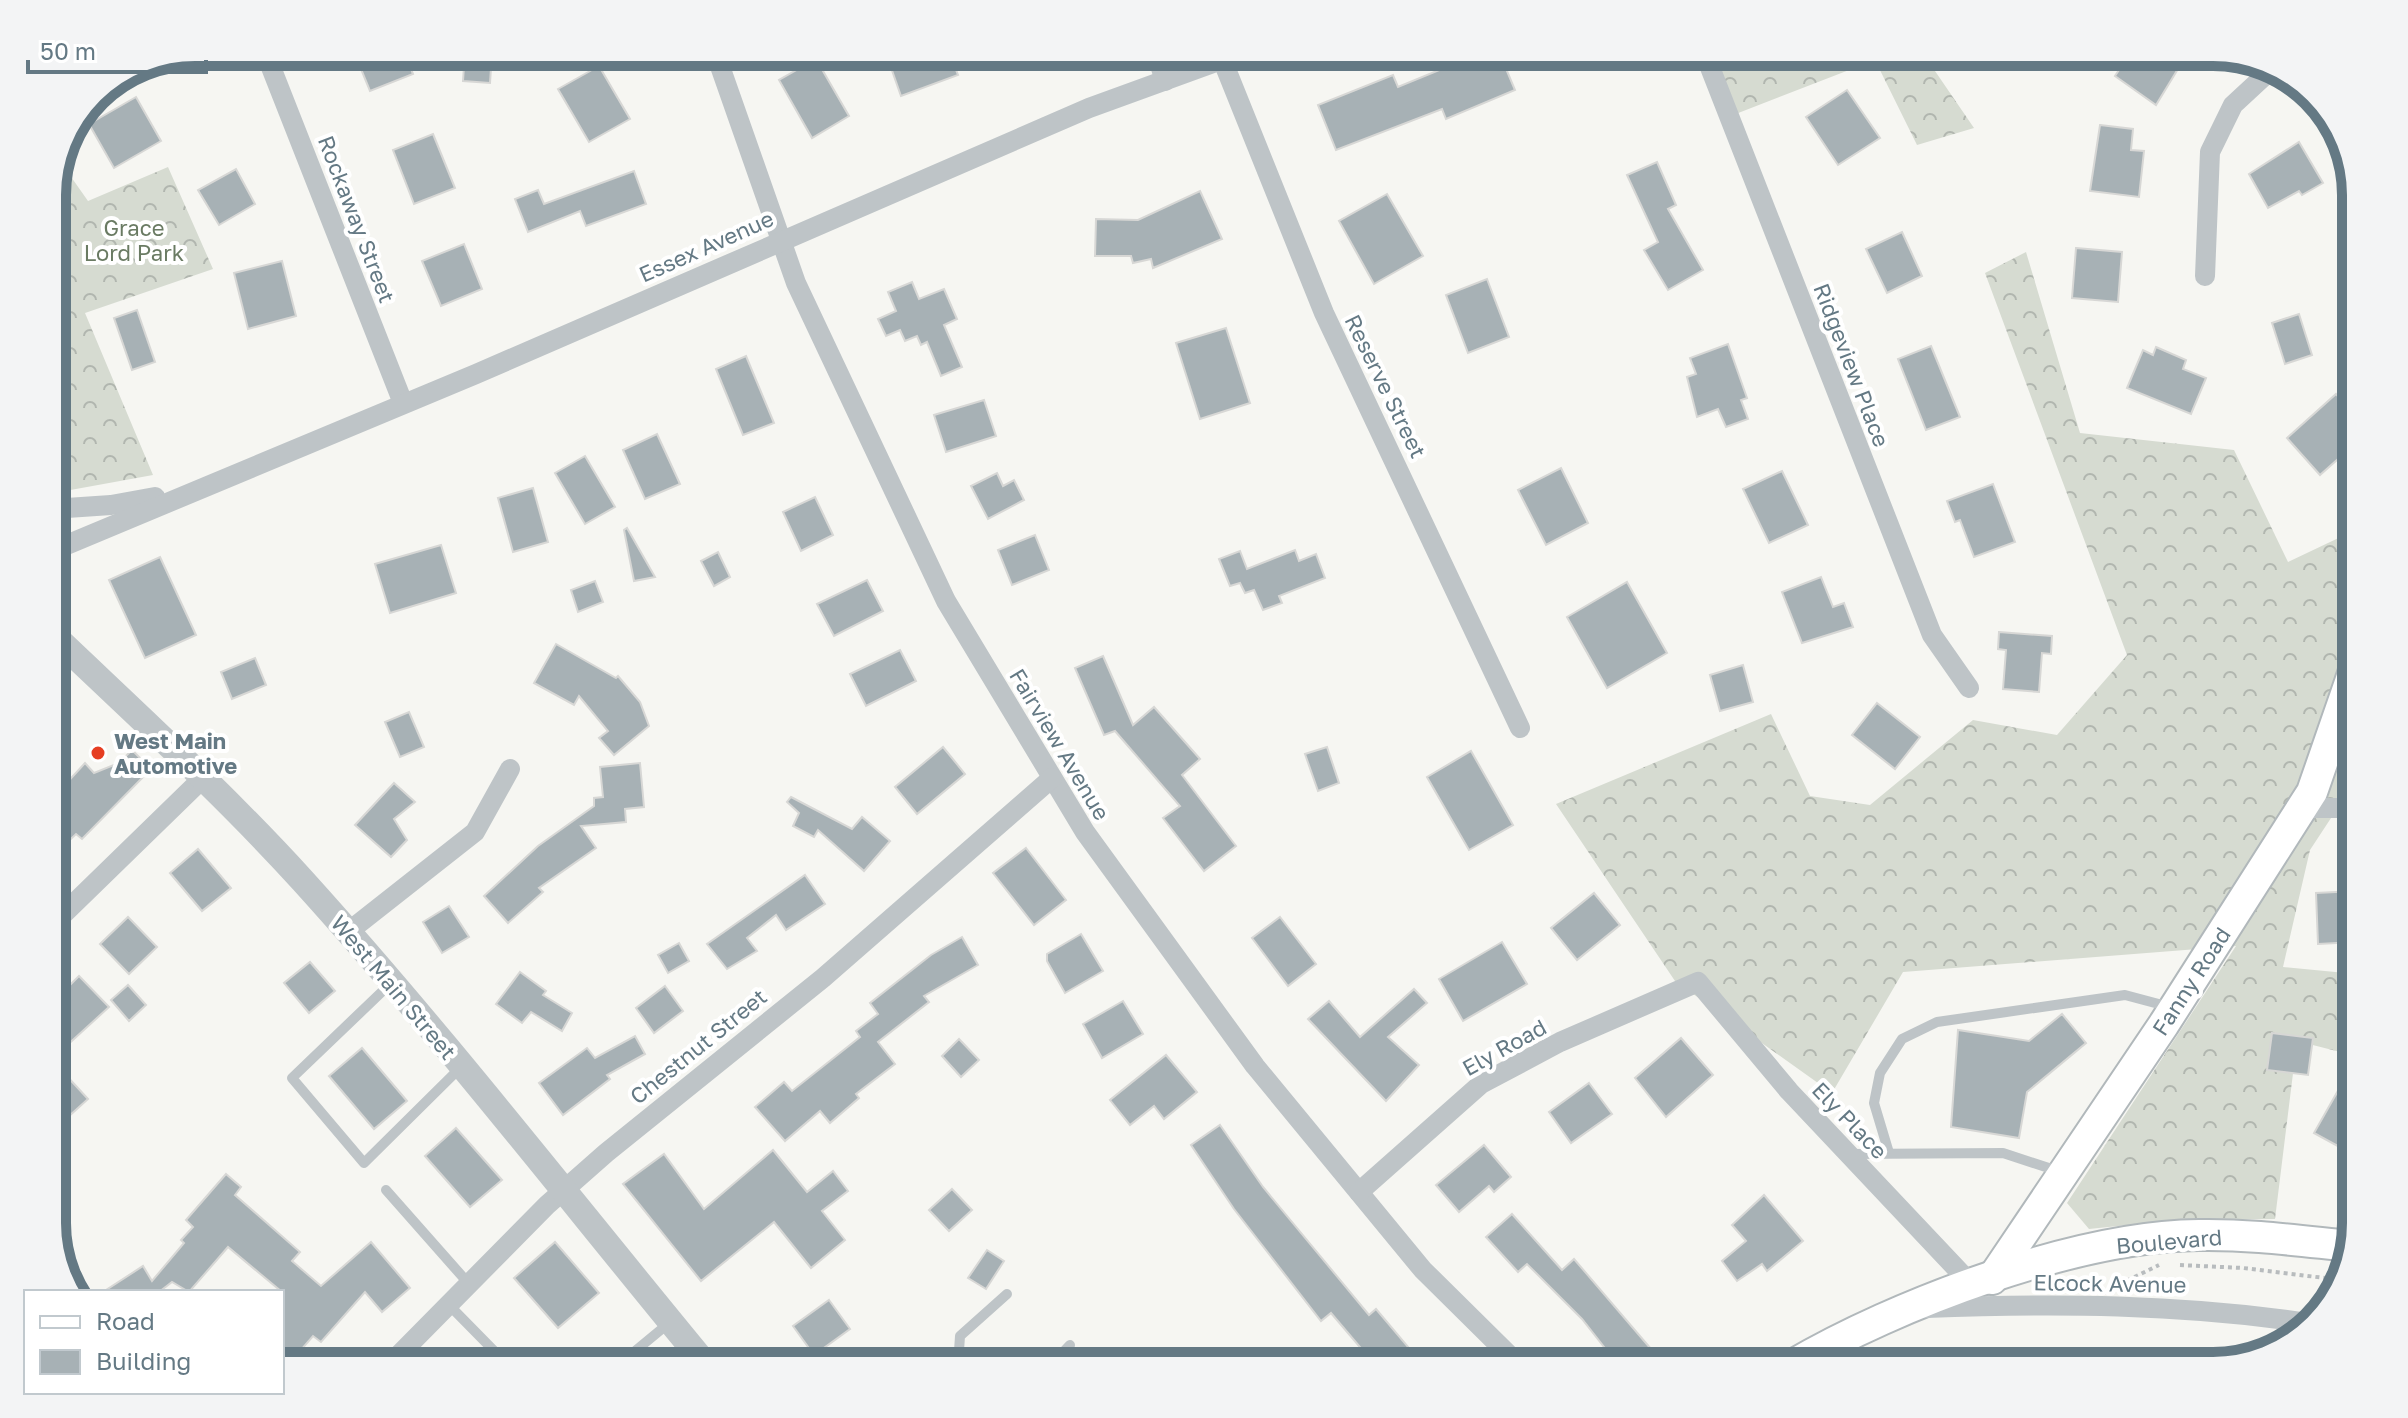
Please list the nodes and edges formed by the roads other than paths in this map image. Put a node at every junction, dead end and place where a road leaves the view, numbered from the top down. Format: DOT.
graph roads {
  1 [pos="271,66"];
  2 [pos="720,66"];
  3 [pos="1160,66"];
  4 [pos="1204,66"];
  5 [pos="1225,66"];
  6 [pos="1709,66"];
  7 [pos="2264,76"];
  8 [pos="1165,81"];
  9 [pos="781,239"];
  10 [pos="2205,276"];
  11 [pos="403,403"];
  12 [pos="191,490"];
  13 [pos="66,508"];
  14 [pos="66,545"];
  15 [pos="66,647"];
  16 [pos="1969,688"];
  17 [pos="2342,705"];
  18 [pos="1520,728"];
  19 [pos="510,769"];
  20 [pos="203,778"];
  21 [pos="1052,778"];
  22 [pos="2302,808"];
  23 [pos="2342,808"];
  24 [pos="66,911"];
  25 [pos="348,932"];
  26 [pos="1698,982"];
  27 [pos="391,983"];
  28 [pos="2174,1008"];
  29 [pos="461,1067"];
  30 [pos="1889,1153"];
  31 [pos="1850,1154"];
  32 [pos="2064,1173"];
  33 [pos="386,1190"];
  34 [pos="563,1191"];
  35 [pos="1359,1192"];
  36 [pos="2340,1245"];
  37 [pos="1982,1282"];
  38 [pos="469,1284"];
  39 [pos="1007,1294"];
  40 [pos="449,1305"];
  41 [pos="1910,1309"];
  42 [pos="2296,1321"];
  43 [pos="670,1322"];
  44 [pos="1070,1345"];
  45 [pos="402,1352"];
  46 [pos="495,1352"];
  47 [pos="634,1352"];
  48 [pos="695,1352"];
  49 [pos="959,1352"];
  50 [pos="1063,1352"];
  51 [pos="1506,1352"];
  52 [pos="1820,1352"];
  1 -- 11 [label="street, Rockaway Street"];
  2 -- 9 [label="street, Fairview Avenue"];
  3 -- 8 [label="street"];
  4 -- 8 [label="street, Essex Avenue"];
  5 -- 18 [label="street, Reserve Street"];
  6 -- 16 [label="street, Ridgeview Place"];
  7 -- 10 [label="street"];
  8 -- 9 [label="street, Essex Avenue"];
  9 -- 11 [label="street, Essex Avenue"];
  9 -- 21 [label="street, Fairview Avenue"];
  11 -- 12 [label="street, Essex Avenue"];
  12 -- 13 [label="street, Essex Avenue"];
  12 -- 14 [label="street, Essex Avenue"];
  15 -- 20 [label="street, West Main Street"];
  17 -- 22 [label="main road, Fanny Road"];
  19 -- 25 [label="street"];
  20 -- 24 [label="street"];
  20 -- 25 [label="street, West Main Street"];
  21 -- 34 [label="street, Chestnut Street"];
  21 -- 35 [label="street, Fairview Avenue"];
  22 -- 23 [label="street"];
  22 -- 28 [label="main road, Fanny Road"];
  25 -- 27 [label="street, West Main Street"];
  26 -- 31 [label="street, Ely Place"];
  26 -- 35 [label="street, Ely Road"];
  27 -- 29 [label="street, West Main Street"];
  27 -- 29 [label="lane"];
  28 -- 30 [label="lane"];
  28 -- 32 [label="main road, Fanny Road"];
  29 -- 34 [label="street, West Main Street"];
  30 -- 31 [label="lane"];
  30 -- 32 [label="lane"];
  31 -- 37 [label="street, Ely Place"];
  32 -- 37 [label="main road, Fanny Road"];
  33 -- 38 [label="lane"];
  34 -- 38 [label="street, Chestnut Street"];
  34 -- 43 [label="street, West Main Street"];
  35 -- 51 [label="street, Fairview Avenue"];
  36 -- 37 [label="main road, Boulevard"];
  37 -- 41 [label="main road, Boulevard"];
  38 -- 40 [label="street, Chestnut Street"];
  39 -- 49 [label="lane"];
  40 -- 45 [label="street, Chestnut Street"];
  40 -- 46 [label="lane"];
  41 -- 42 [label="street, Elcock Avenue"];
  41 -- 52 [label="main road, Boulevard"];
  43 -- 47 [label="lane"];
  43 -- 48 [label="street, West Main Street"];
  44 -- 50 [label="lane"];
}
